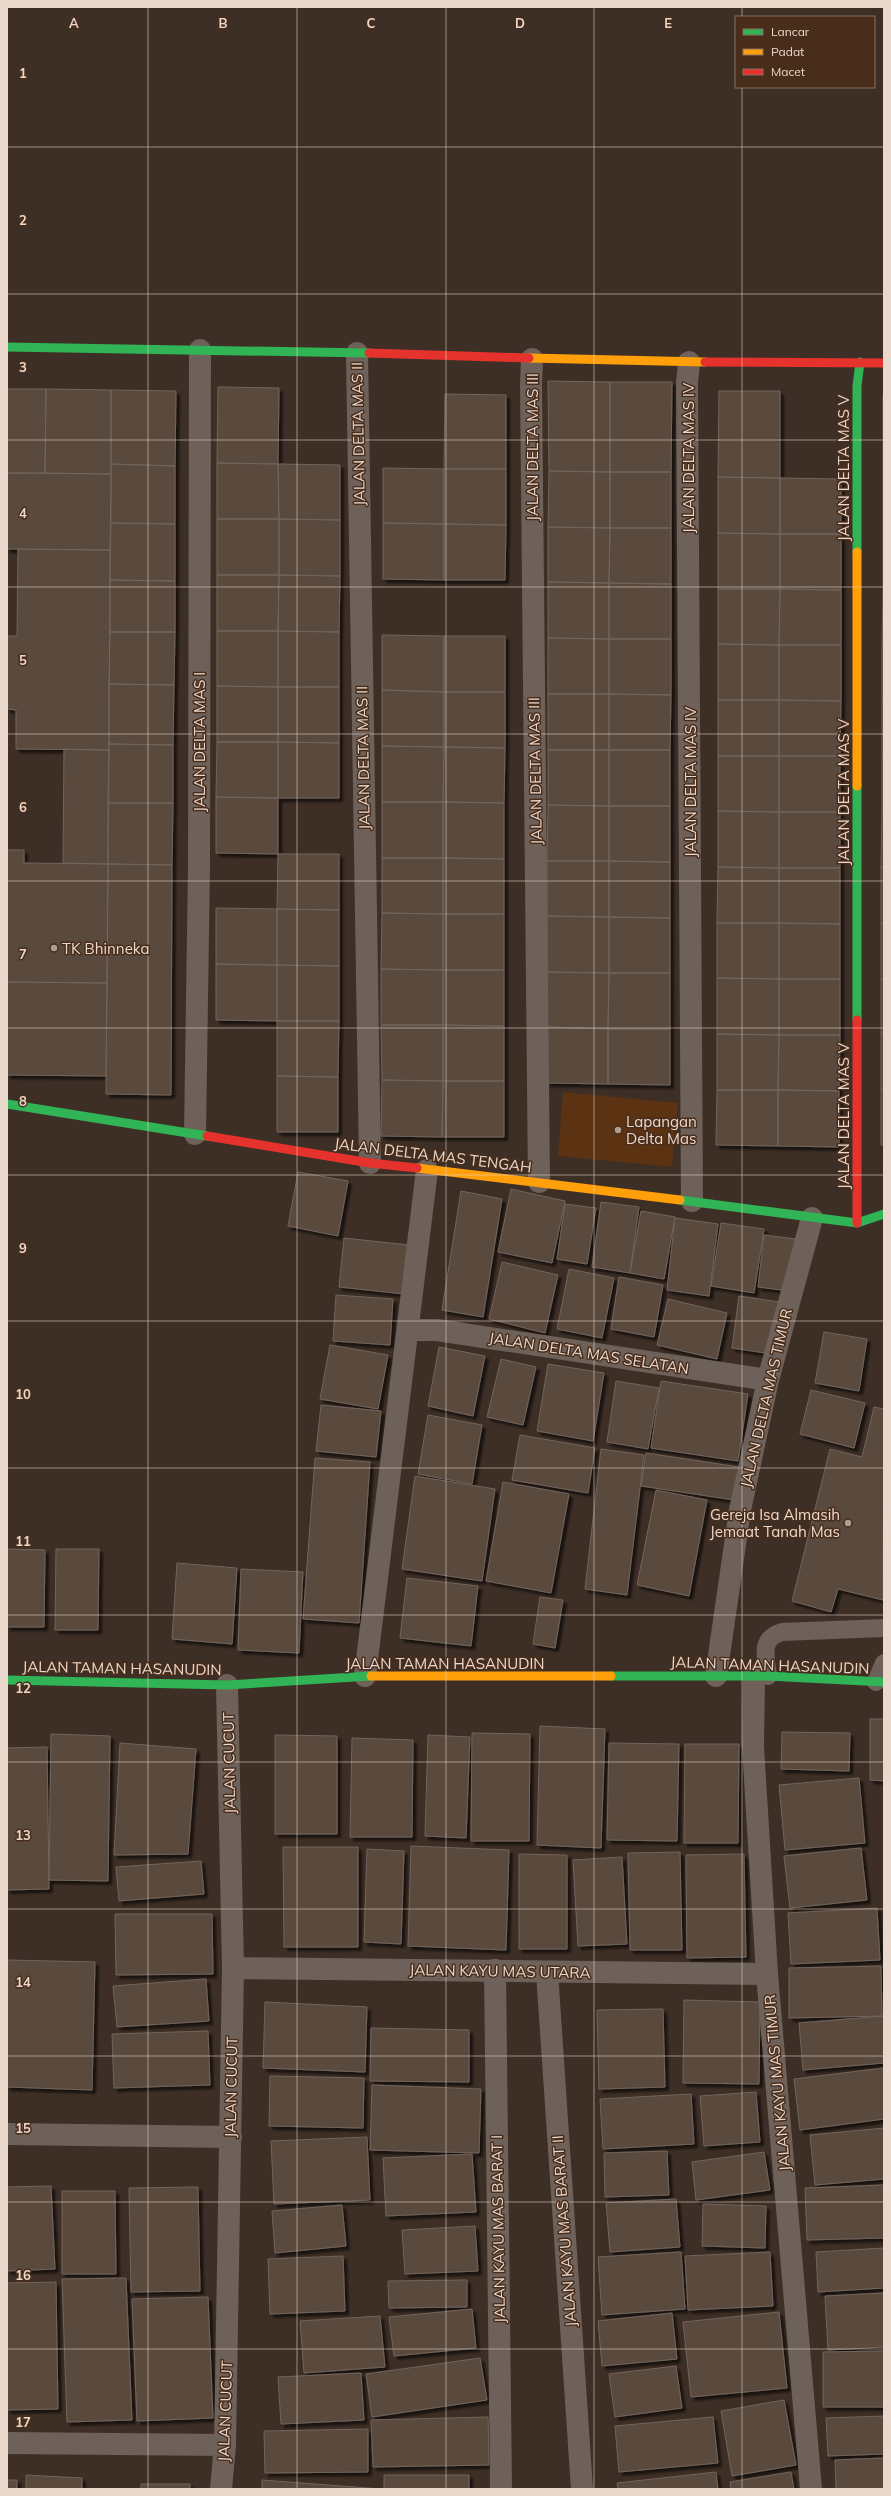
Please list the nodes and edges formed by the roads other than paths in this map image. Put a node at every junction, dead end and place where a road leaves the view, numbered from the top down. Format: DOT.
graph roads {
  1 [pos="7,347"];
  2 [pos="200,350"];
  3 [pos="357,353"];
  4 [pos="532,359"];
  5 [pos="689,362"];
  6 [pos="860,362"];
  7 [pos="884,362"];
  8 [pos="7,1104"];
  9 [pos="195,1134"];
  10 [pos="370,1163"];
  11 [pos="427,1170"];
  12 [pos="540,1182"];
  13 [pos="692,1201"];
  14 [pos="884,1214"];
  15 [pos="812,1218"];
  16 [pos="857,1223"];
  17 [pos="409,1330"];
  18 [pos="768,1380"];
  19 [pos="884,1628"];
  20 [pos="884,1664"];
  21 [pos="365,1676"];
  22 [pos="716,1676"];
  23 [pos="761,1676"];
  24 [pos="7,1680"];
  25 [pos="880,1682"];
  26 [pos="227,1685"];
  27 [pos="233,1968"];
  28 [pos="495,1970"];
  29 [pos="547,1972"];
  30 [pos="767,1974"];
  31 [pos="7,2134"];
  32 [pos="231,2137"];
  33 [pos="7,2443"];
  34 [pos="225,2445"];
  35 [pos="221,2489"];
  36 [pos="501,2489"];
  37 [pos="582,2489"];
  38 [pos="811,2489"];
  1 -- 2 [label="street"];
  2 -- 3 [label="street"];
  2 -- 9 [label="street, JALAN DELTA MAS I"];
  3 -- 4 [label="street"];
  3 -- 10 [label="street, JALAN DELTA MAS II"];
  4 -- 5 [label="street"];
  4 -- 12 [label="street, JALAN DELTA MAS III"];
  5 -- 6 [label="street"];
  5 -- 13 [label="street, JALAN DELTA MAS IV"];
  6 -- 7 [label="street"];
  6 -- 16 [label="street, JALAN DELTA MAS V"];
  8 -- 9 [label="street, JALAN DELTA MAS TENGAH"];
  9 -- 10 [label="street, JALAN DELTA MAS TENGAH"];
  10 -- 11 [label="street, JALAN DELTA MAS TENGAH"];
  11 -- 12 [label="street, JALAN DELTA MAS TENGAH"];
  11 -- 17 [label="street"];
  12 -- 13 [label="street, JALAN DELTA MAS TENGAH"];
  13 -- 15 [label="street, JALAN DELTA MAS TENGAH"];
  14 -- 16 [label="street"];
  15 -- 16 [label="street, JALAN DELTA MAS TENGAH"];
  15 -- 18 [label="street, JALAN DELTA MAS TIMUR"];
  17 -- 18 [label="street, JALAN DELTA MAS SELATAN"];
  17 -- 21 [label="street"];
  18 -- 22 [label="street, JALAN DELTA MAS TIMUR"];
  19 -- 23 [label="lane"];
  20 -- 25 [label="lane"];
  21 -- 22 [label="street, JALAN TAMAN HASANUDIN"];
  21 -- 26 [label="street, JALAN TAMAN HASANUDIN"];
  22 -- 23 [label="street, JALAN TAMAN HASANUDIN"];
  23 -- 25 [label="street, JALAN TAMAN HASANUDIN"];
  23 -- 30 [label="street, JALAN KAYU MAS TIMUR"];
  24 -- 26 [label="street, JALAN TAMAN HASANUDIN"];
  26 -- 27 [label="street, JALAN CUCUT"];
  27 -- 28 [label="street, JALAN KAYU MAS UTARA"];
  27 -- 32 [label="street, JALAN CUCUT"];
  28 -- 29 [label="street, JALAN KAYU MAS UTARA"];
  28 -- 36 [label="street, JALAN KAYU MAS BARAT I"];
  29 -- 30 [label="street, JALAN KAYU MAS UTARA"];
  29 -- 37 [label="street, JALAN KAYU MAS BARAT II"];
  30 -- 38 [label="street, JALAN KAYU MAS TIMUR"];
  31 -- 32 [label="street"];
  32 -- 34 [label="street, JALAN CUCUT"];
  33 -- 34 [label="street"];
  34 -- 35 [label="street, JALAN CUCUT"];
}
